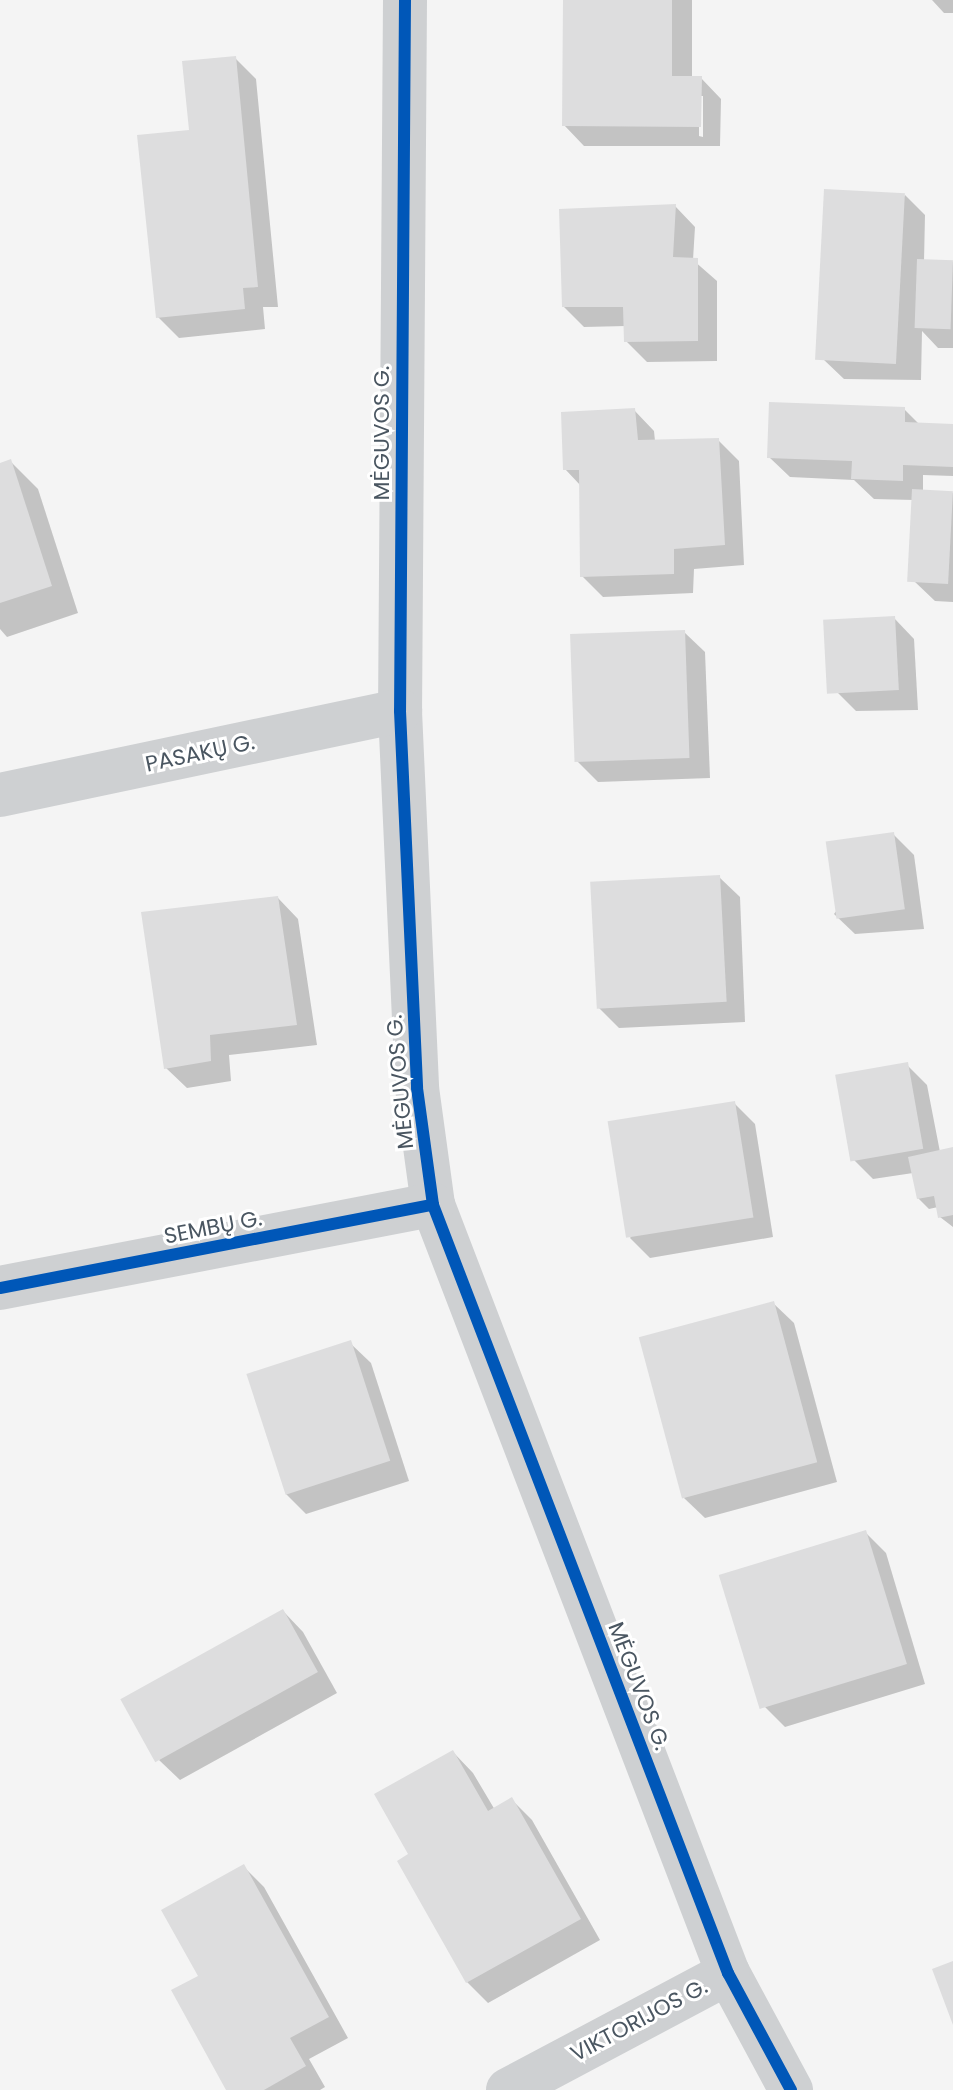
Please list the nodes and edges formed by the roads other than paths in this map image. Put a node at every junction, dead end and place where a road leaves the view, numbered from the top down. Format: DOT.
graph roads {
  1 [pos="405,0"];
  2 [pos="400,711"];
  3 [pos="0,795"];
  4 [pos="433,1205"];
  5 [pos="0,1288"];
  6 [pos="728,1973"];
  7 [pos="508,2090"];
  8 [pos="791,2090"];
  1 -- 2 [label="street, MĖGUVOS G."];
  2 -- 3 [label="street, PASAKŲ G."];
  2 -- 4 [label="street, MĖGUVOS G."];
  4 -- 5 [label="street, SEMBŲ G."];
  4 -- 6 [label="street, MĖGUVOS G."];
  6 -- 7 [label="street, VIKTORIJOS G."];
  6 -- 8 [label="street, MĖGUVOS G."];
}
